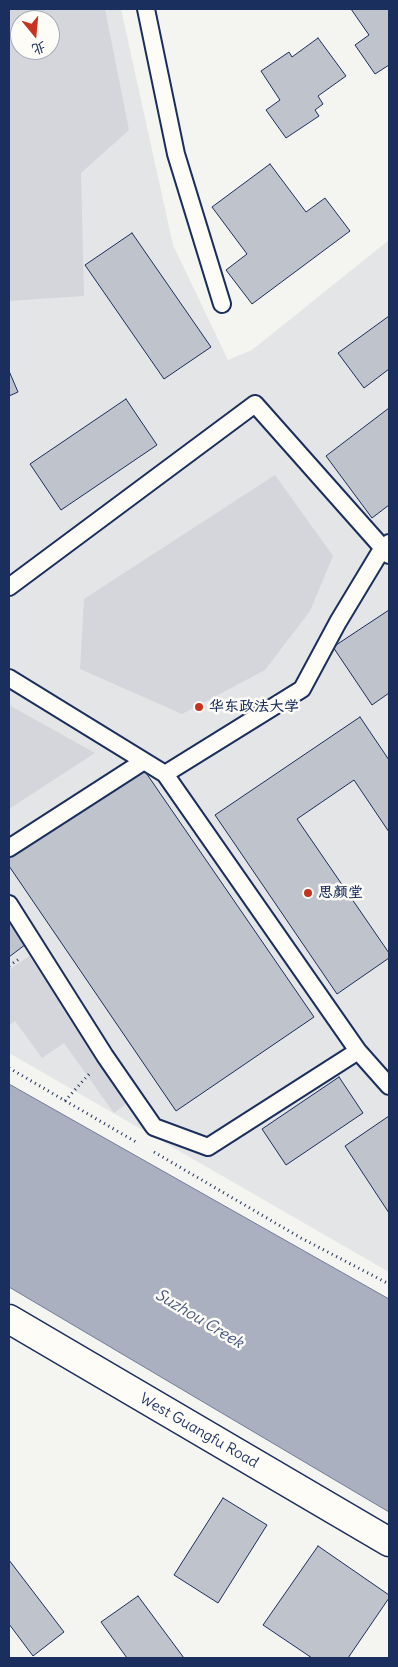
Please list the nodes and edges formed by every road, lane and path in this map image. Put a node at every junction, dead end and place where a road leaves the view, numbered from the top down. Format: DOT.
graph roads {
  1 [pos="146,9"];
  2 [pos="222,304"];
  3 [pos="387,549"];
  4 [pos="9,587"];
  5 [pos="9,678"];
  6 [pos="144,761"];
  7 [pos="164,774"];
  8 [pos="9,848"];
  9 [pos="9,904"];
  10 [pos="358,1051"];
  11 [pos="105,1056"];
  12 [pos="9,1068"];
  13 [pos="389,1086"];
  14 [pos="65,1101"];
  15 [pos="139,1144"];
  16 [pos="148,1148"];
  17 [pos="389,1284"];
  18 [pos="9,1319"];
  19 [pos="389,1542"];
  1 -- 2 [label="lane"];
  3 -- 4 [label="lane"];
  3 -- 7 [label="lane"];
  5 -- 6 [label="lane"];
  6 -- 7 [label="lane"];
  6 -- 8 [label="lane"];
  7 -- 10 [label="lane"];
  9 -- 11 [label="lane"];
  10 -- 11 [label="lane"];
  10 -- 13 [label="lane"];
  11 -- 14 [label="path"];
  12 -- 14 [label="path"];
  14 -- 15 [label="path"];
  16 -- 17 [label="path"];
  18 -- 19 [label="street, West Guangfu Road"];
}
